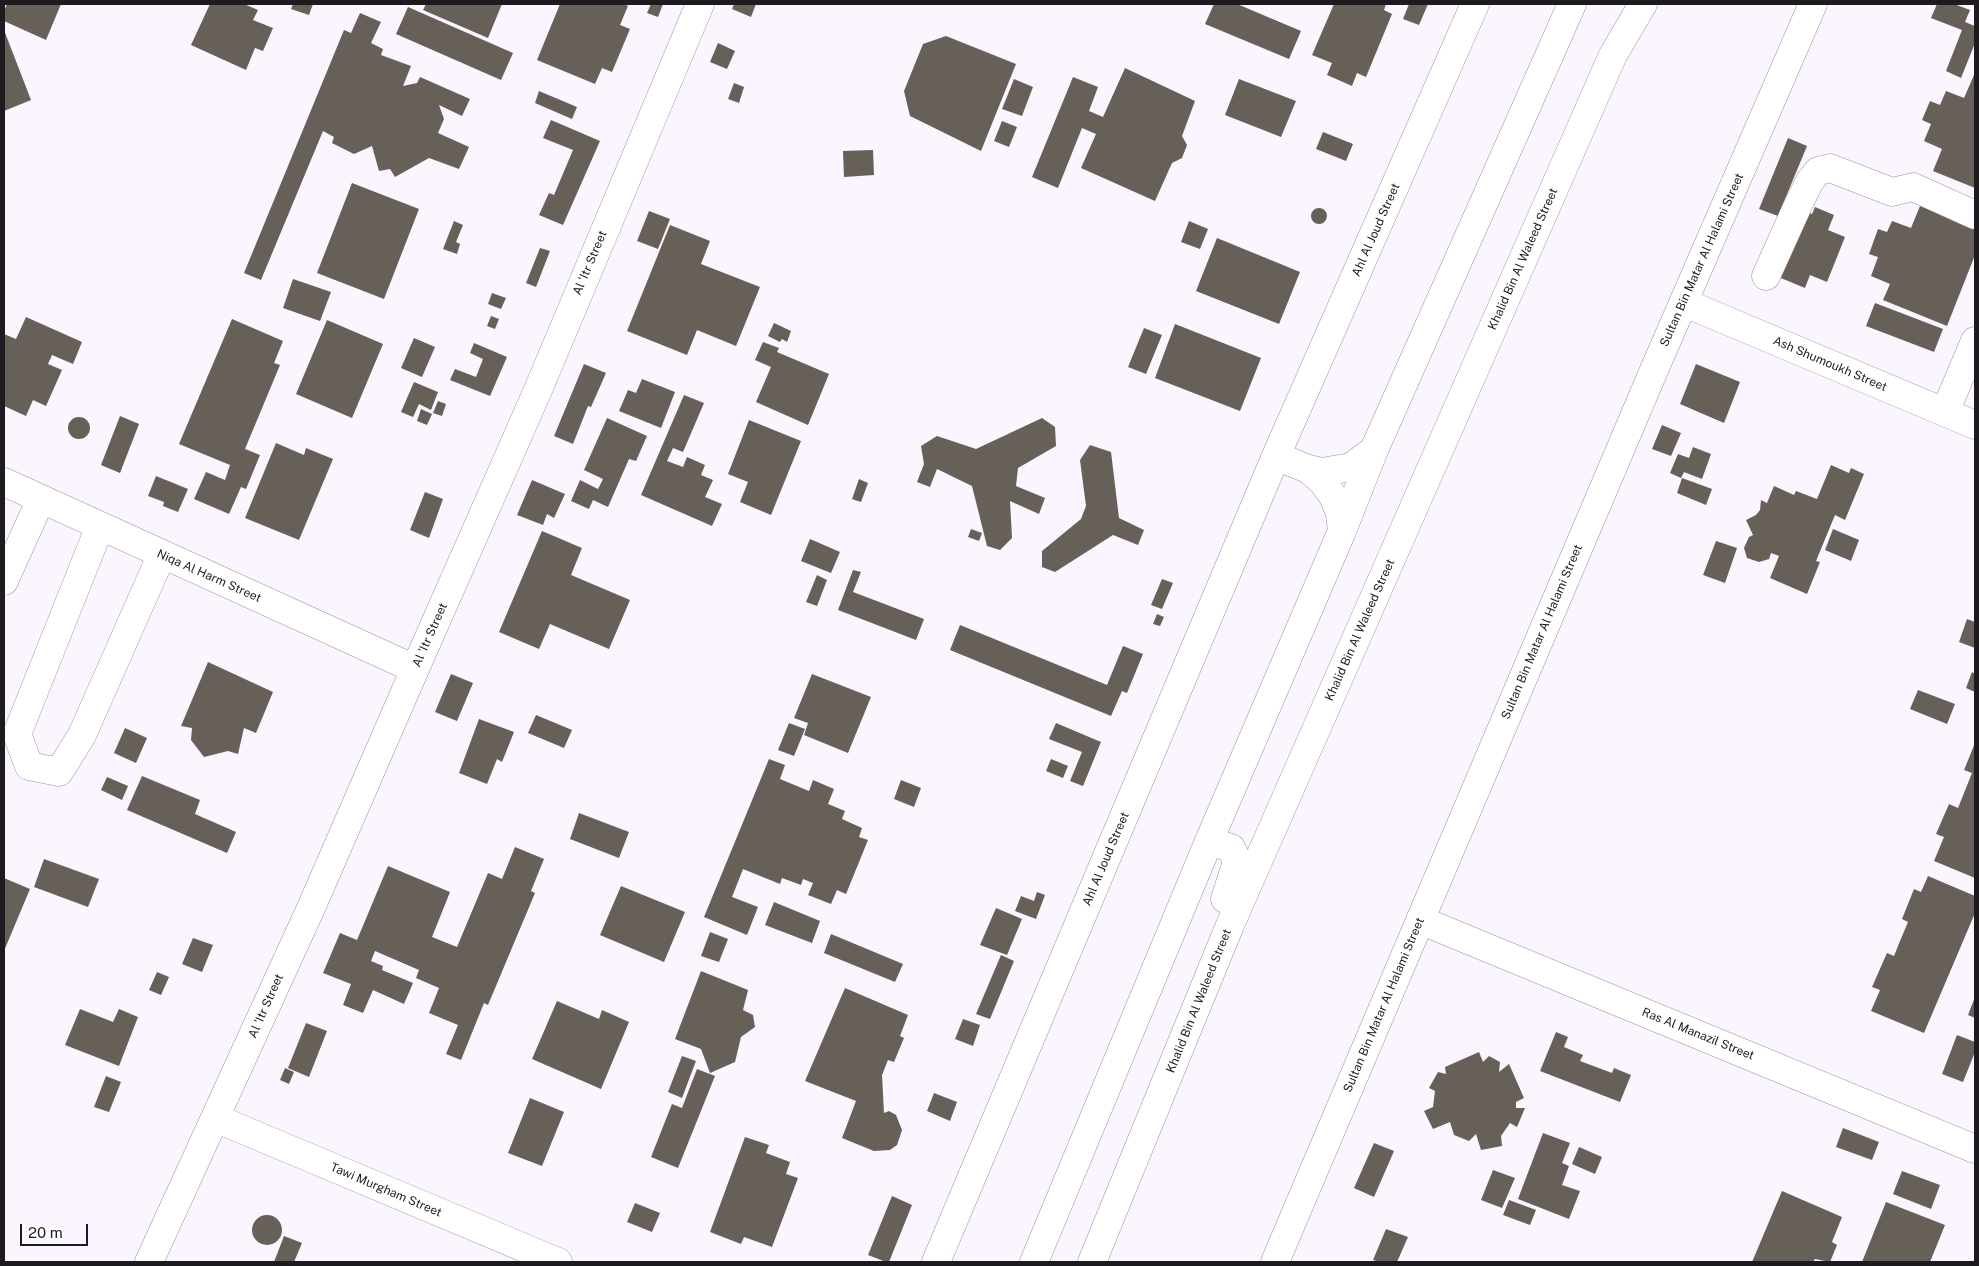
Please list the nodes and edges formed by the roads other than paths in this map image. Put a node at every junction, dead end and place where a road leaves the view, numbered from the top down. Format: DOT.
graph roads {
  1 [pos="700,4"];
  2 [pos="1475,4"];
  3 [pos="1572,4"];
  4 [pos="1642,4"];
  5 [pos="1813,4"];
  6 [pos="1975,215"];
  7 [pos="1766,276"];
  8 [pos="1685,303"];
  9 [pos="1975,341"];
  10 [pos="1945,412"];
  11 [pos="1975,425"];
  12 [pos="1374,450"];
  13 [pos="1276,456"];
  14 [pos="1308,469"];
  15 [pos="4,482"];
  16 [pos="41,499"];
  17 [pos="100,526"];
  18 [pos="1342,532"];
  19 [pos="162,554"];
  20 [pos="4,581"];
  21 [pos="415,669"];
  22 [pos="10,737"];
  23 [pos="1209,841"];
  24 [pos="1420,920"];
  25 [pos="1230,925"];
  26 [pos="215,1118"];
  27 [pos="1975,1149"];
  28 [pos="149,1262"];
  29 [pos="558,1262"];
  30 [pos="936,1262"];
  31 [pos="1034,1262"];
  32 [pos="1092,1262"];
  33 [pos="1275,1262"];
  1 -- 21 [label="street, Al 'Itr Street"];
  2 -- 13 [label="street, Ahl Al Joud Street"];
  3 -- 12 [label="street"];
  4 -- 25 [label="street, Khalid Bin Al Waleed Street"];
  5 -- 8 [label="street, Sultan Bin Matar Al Halami Street"];
  6 -- 7 [label="street"];
  8 -- 10 [label="street, Ash Shumoukh Street"];
  8 -- 24 [label="street, Sultan Bin Matar Al Halami Street"];
  9 -- 10 [label="street"];
  10 -- 11 [label="street, Ash Shumoukh Street"];
  12 -- 14 [label="street"];
  12 -- 18 [label="street"];
  13 -- 14 [label="street"];
  13 -- 30 [label="street, Ahl Al Joud Street"];
  14 -- 18 [label="street"];
  15 -- 16 [label="street, Niqa Al Harm Street"];
  16 -- 17 [label="street, Niqa Al Harm Street"];
  16 -- 20 [label="street"];
  17 -- 19 [label="street, Niqa Al Harm Street"];
  17 -- 22 [label="street"];
  18 -- 23 [label="street"];
  19 -- 21 [label="street, Niqa Al Harm Street"];
  19 -- 22 [label="street"];
  21 -- 26 [label="street, Al 'Itr Street"];
  23 -- 25 [label="street"];
  23 -- 31 [label="street"];
  24 -- 27 [label="street, Ras Al Manazil Street"];
  24 -- 33 [label="street, Sultan Bin Matar Al Halami Street"];
  25 -- 32 [label="street, Khalid Bin Al Waleed Street"];
  26 -- 28 [label="street, Al 'Itr Street"];
  26 -- 29 [label="street, Tawi Murgham Street"];
}
